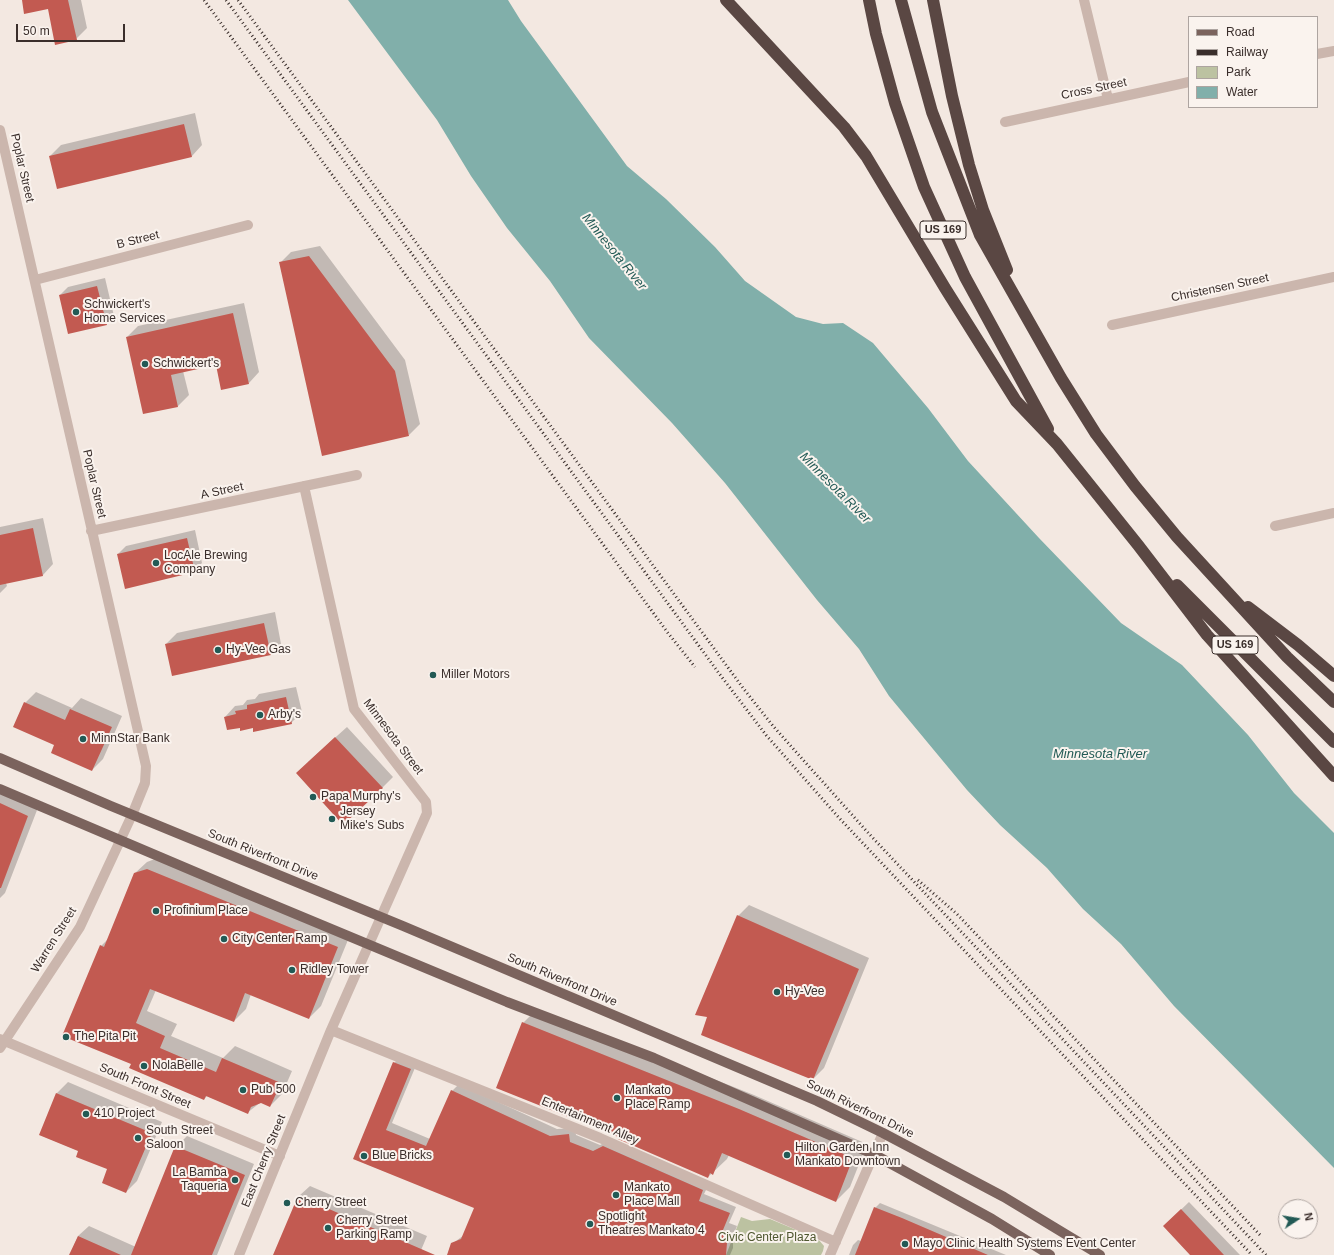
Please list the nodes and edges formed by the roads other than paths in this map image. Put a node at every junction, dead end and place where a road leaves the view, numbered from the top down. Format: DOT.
graph roads {
  1 [pos="726,0"];
  2 [pos="869,0"];
  3 [pos="901,0"];
  4 [pos="933,0"];
  5 [pos="1084,0"];
  6 [pos="1334,51"];
  7 [pos="1318,54"];
  8 [pos="1188,82"];
  9 [pos="1108,100"];
  10 [pos="1005,122"];
  11 [pos="0,130"];
  12 [pos="248,226"];
  13 [pos="1334,277"];
  14 [pos="35,280"];
  15 [pos="1027,321"];
  16 [pos="1112,325"];
  17 [pos="1057,444"];
  18 [pos="357,475"];
  19 [pos="304,486"];
  20 [pos="1334,513"];
  21 [pos="1275,526"];
  22 [pos="91,531"];
  23 [pos="1138,545"];
  24 [pos="1221,587"];
  25 [pos="1334,676"];
  26 [pos="1334,702"];
  27 [pos="1334,742"];
  28 [pos="0,758"];
  29 [pos="1334,776"];
  30 [pos="0,788"];
  31 [pos="132,815"];
  32 [pos="120,840"];
  33 [pos="381,917"];
  34 [pos="369,944"];
  35 [pos="331,1030"];
  36 [pos="1,1043"];
  37 [pos="883,1133"];
  38 [pos="875,1155"];
  39 [pos="280,1156"];
  40 [pos="836,1242"];
  41 [pos="239,1255"];
  42 [pos="830,1255"];
  43 [pos="1050,1255"];
  44 [pos="1100,1255"];
  1 -- 17 [label="highway"];
  2 -- 17 [label="highway, US 169"];
  3 -- 15 [label="highway, US 169"];
  4 -- 15 [label="highway"];
  5 -- 9 [label="street"];
  6 -- 7 [label="street"];
  8 -- 9 [label="street, Cross Street"];
  9 -- 10 [label="street, Cross Street"];
  11 -- 14 [label="street, Poplar Street"];
  12 -- 14 [label="street, B Street"];
  13 -- 16 [label="street, Christensen Street"];
  14 -- 22 [label="street, Poplar Street"];
  15 -- 24 [label="highway, US 169"];
  17 -- 23 [label="highway, US 169"];
  18 -- 19 [label="street, A Street"];
  19 -- 22 [label="street, A Street"];
  19 -- 33 [label="street, Minnesota Street"];
  20 -- 21 [label="street"];
  22 -- 31 [label="street, Poplar Street"];
  23 -- 27 [label="highway, US 169"];
  23 -- 29 [label="highway"];
  24 -- 25 [label="highway"];
  24 -- 26 [label="highway, US 169"];
  28 -- 31 [label="main road, South Riverfront Drive"];
  30 -- 32 [label="main road"];
  31 -- 32 [label="street, Poplar Street"];
  31 -- 33 [label="main road, South Riverfront Drive"];
  32 -- 34 [label="main road"];
  32 -- 36 [label="street, Warren Street"];
  33 -- 34 [label="street, Minnesota Street"];
  33 -- 37 [label="main road, South Riverfront Drive"];
  34 -- 35 [label="street, East Cherry Street"];
  34 -- 38 [label="main road"];
  35 -- 39 [label="street, East Cherry Street"];
  35 -- 40 [label="street, Entertainment Alley"];
  36 -- 39 [label="street, South Front Street"];
  37 -- 38 [label="street"];
  37 -- 44 [label="main road, South Riverfront Drive"];
  38 -- 40 [label="street"];
  38 -- 43 [label="main road"];
  39 -- 41 [label="street, East Cherry Street"];
  40 -- 42 [label="street"];
}
